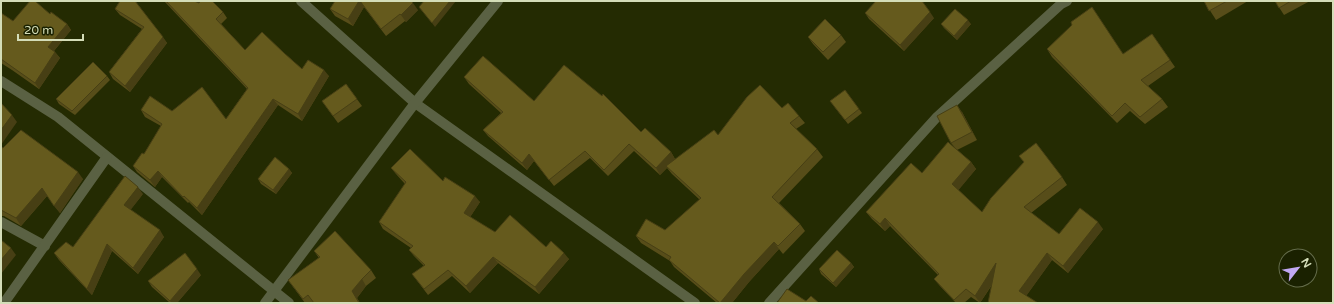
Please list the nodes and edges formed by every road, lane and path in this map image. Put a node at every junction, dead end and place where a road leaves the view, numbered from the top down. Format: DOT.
graph roads {
  1 [pos="301,1"];
  2 [pos="498,1"];
  3 [pos="1062,2"];
  4 [pos="1,81"];
  5 [pos="415,103"];
  6 [pos="107,157"];
  7 [pos="1,222"];
  8 [pos="45,246"];
  9 [pos="273,291"];
  10 [pos="4,303"];
  11 [pos="265,303"];
  12 [pos="289,303"];
  13 [pos="694,303"];
  14 [pos="769,303"];
  1 -- 5 [label="street"];
  2 -- 5 [label="street"];
  3 -- 14 [label="street"];
  4 -- 6 [label="street"];
  5 -- 9 [label="street"];
  5 -- 13 [label="street"];
  6 -- 8 [label="street"];
  6 -- 9 [label="street"];
  7 -- 8 [label="street"];
  8 -- 10 [label="street"];
  9 -- 11 [label="street"];
  9 -- 12 [label="street"];
}
